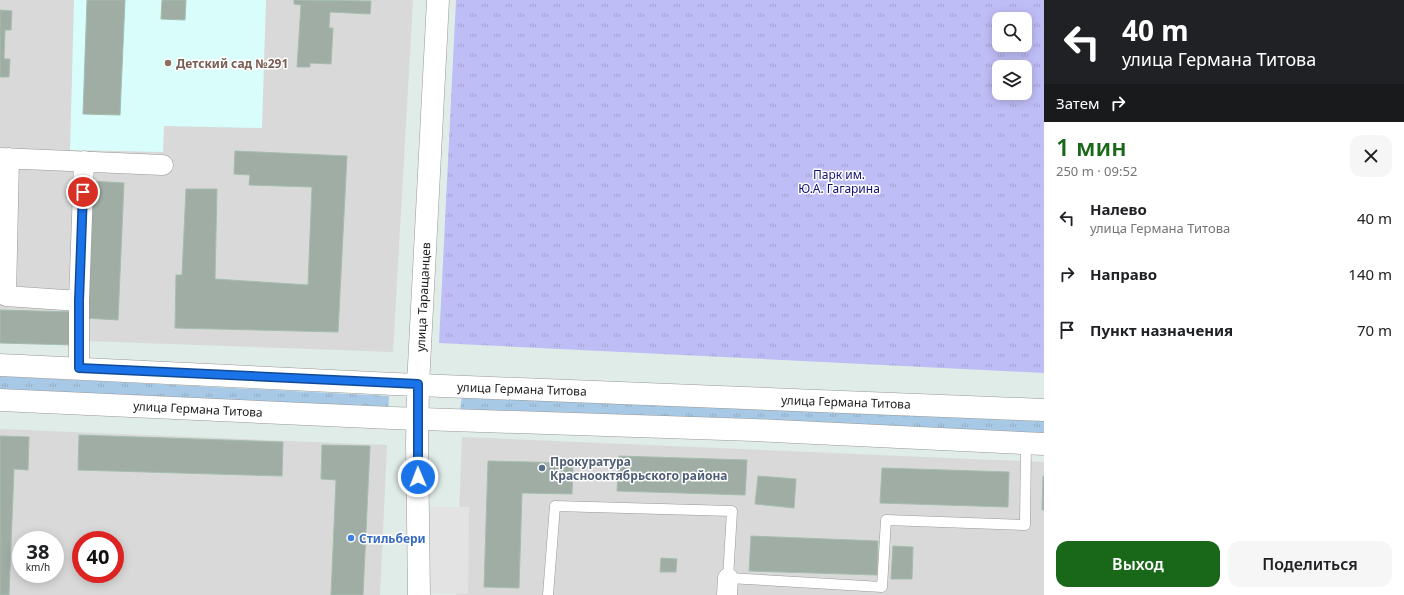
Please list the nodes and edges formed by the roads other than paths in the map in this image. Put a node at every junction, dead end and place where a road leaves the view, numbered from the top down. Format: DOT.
graph roads {
  1 [pos="438,0"];
  2 [pos="5,158"];
  3 [pos="84,161"];
  4 [pos="163,165"];
  5 [pos="79,301"];
  6 [pos="0,365"];
  7 [pos="79,368"];
  8 [pos="418,384"];
  9 [pos="0,400"];
  10 [pos="1044,410"];
  11 [pos="417,418"];
  12 [pos="1035,443"];
  13 [pos="728,587"];
  14 [pos="419,595"];
  15 [pos="548,595"];
  1 -- 8 [label="street, улица Таращанцев"];
  2 -- 3 [label="street"];
  2 -- 5 [label="street"];
  3 -- 4 [label="street"];
  3 -- 5 [label="street"];
  5 -- 7 [label="street"];
  6 -- 7 [label="street, улица Германа Титова"];
  7 -- 8 [label="street, улица Германа Титова"];
  8 -- 10 [label="street, улица Германа Титова"];
  8 -- 11 [label="street, улица Таращанцев"];
  9 -- 11 [label="street, улица Германа Титова"];
  11 -- 12 [label="street, улица Германа Титова"];
  11 -- 14 [label="street, улица Таращанцев"];
  12 -- 13 [label="lane"];
  13 -- 15 [label="lane"];
}
